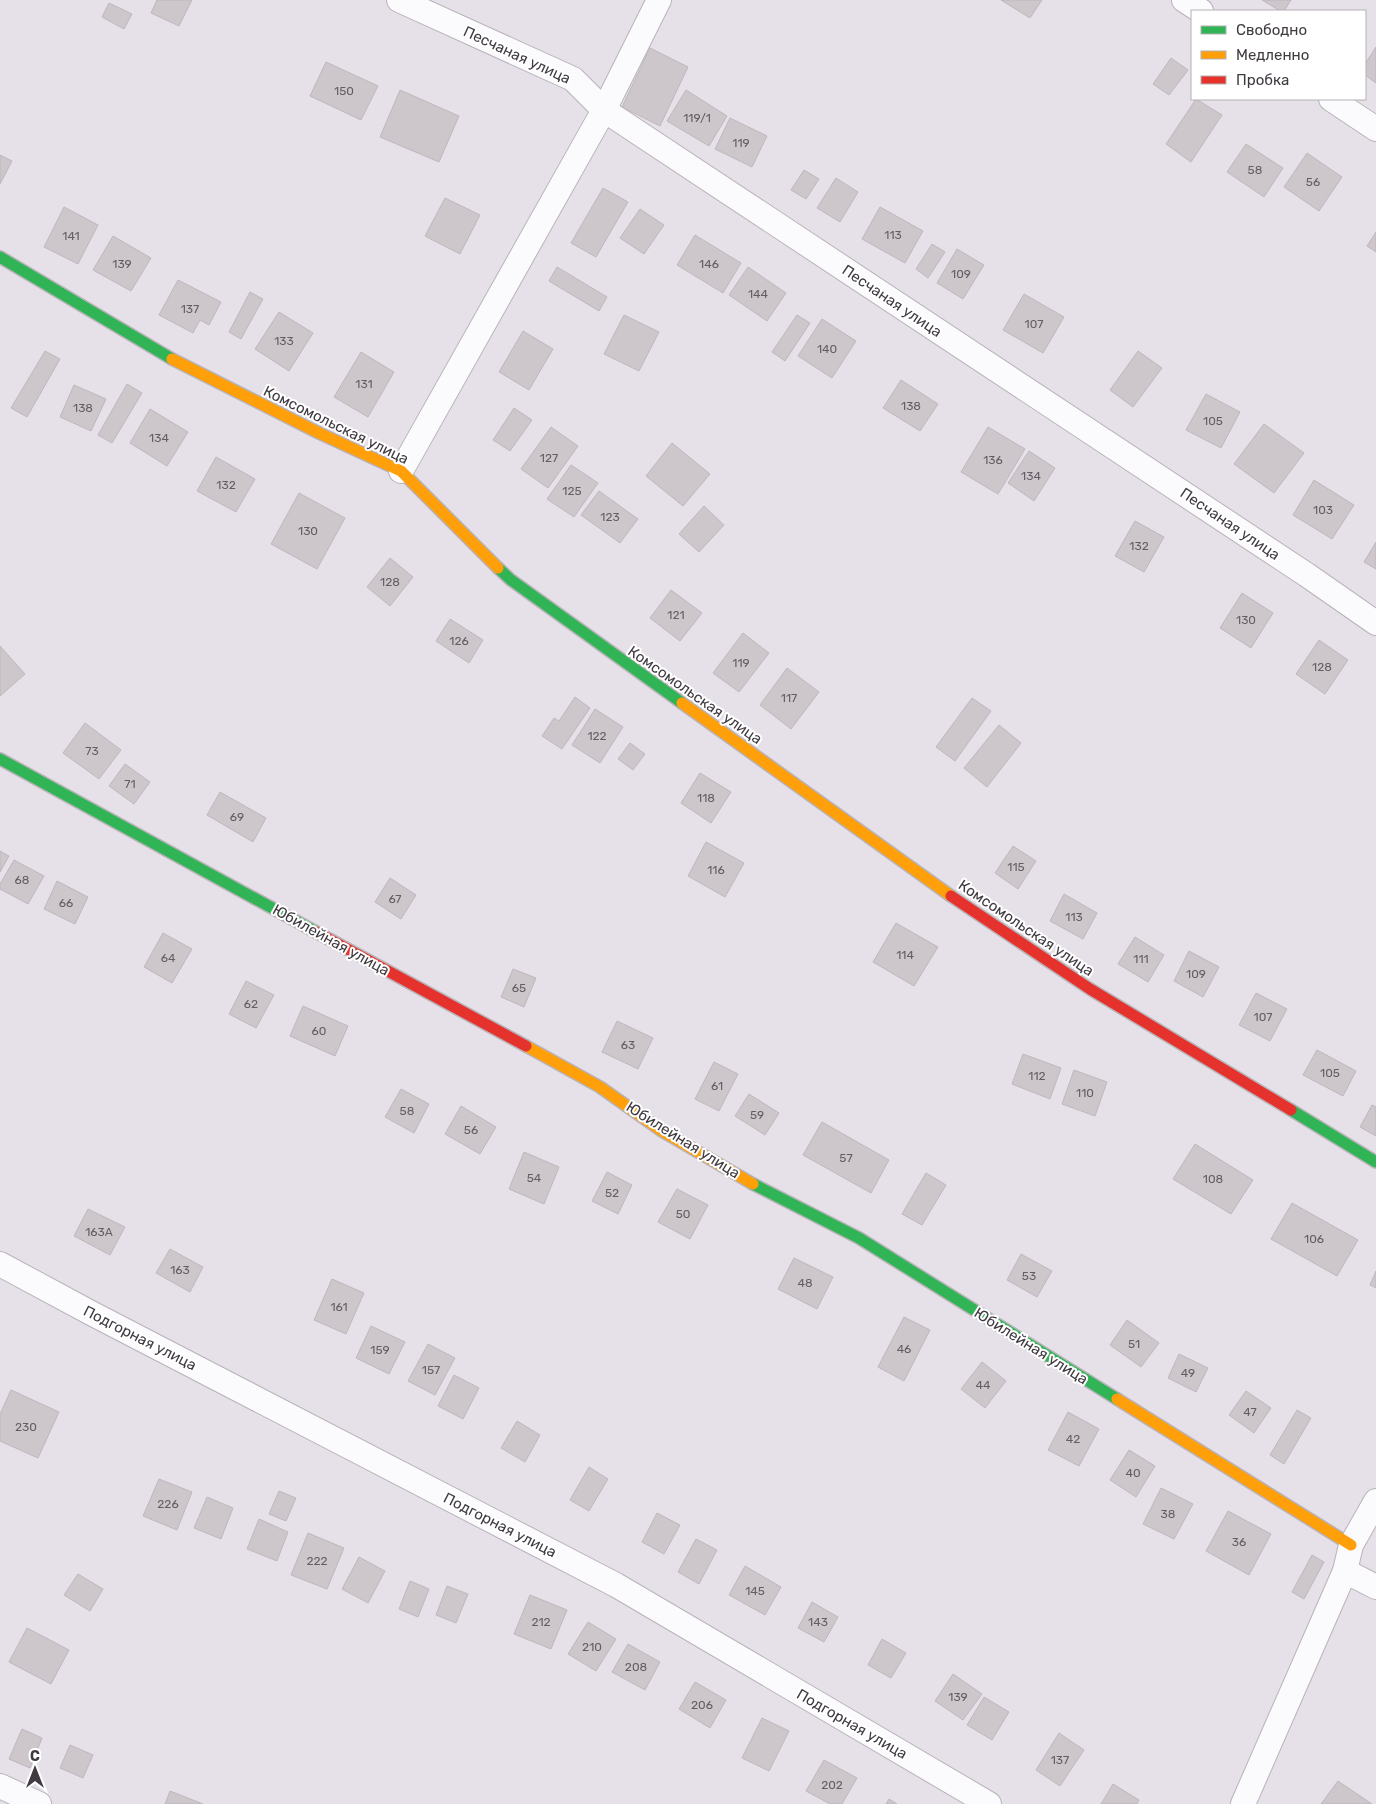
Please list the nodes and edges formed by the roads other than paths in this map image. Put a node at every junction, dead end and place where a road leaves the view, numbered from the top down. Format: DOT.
graph roads {
  1 [pos="399,0"];
  2 [pos="659,0"];
  3 [pos="1184,0"];
  4 [pos="1199,10"];
  5 [pos="1332,100"];
  6 [pos="604,110"];
  7 [pos="1376,129"];
  8 [pos="0,258"];
  9 [pos="401,471"];
  10 [pos="1376,623"];
  11 [pos="0,759"];
  12 [pos="1376,1162"];
  13 [pos="0,1264"];
  14 [pos="1376,1501"];
  15 [pos="1351,1545"];
  16 [pos="1345,1570"];
  17 [pos="1376,1588"];
  18 [pos="0,1786"];
  19 [pos="39,1804"];
  20 [pos="989,1804"];
  21 [pos="1243,1804"];
  1 -- 6 [label="street, Песчаная улица"];
  2 -- 6 [label="street"];
  3 -- 4 [label="street"];
  5 -- 7 [label="street"];
  6 -- 9 [label="street"];
  6 -- 10 [label="street, Песчаная улица"];
  8 -- 9 [label="street, Комсомольская улица"];
  9 -- 12 [label="street, Комсомольская улица"];
  11 -- 15 [label="street, Юбилейная улица"];
  13 -- 20 [label="street, Подгорная улица"];
  14 -- 15 [label="street"];
  15 -- 16 [label="street"];
  16 -- 17 [label="street"];
  16 -- 21 [label="street"];
  18 -- 19 [label="street"];
}
